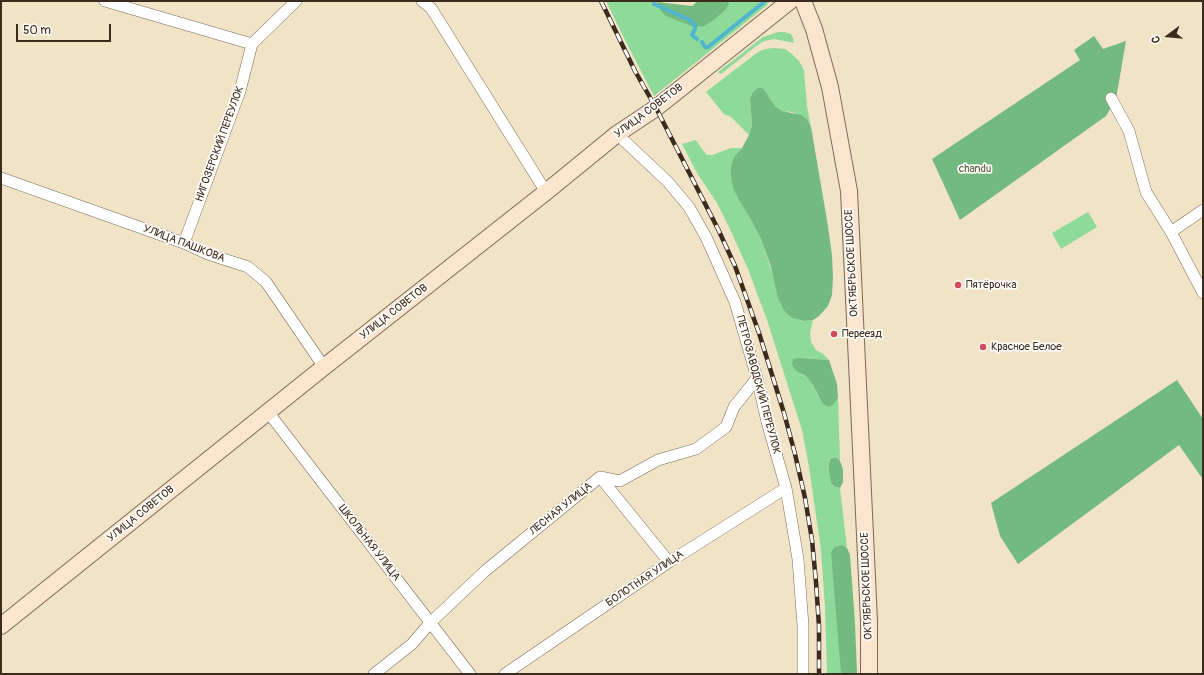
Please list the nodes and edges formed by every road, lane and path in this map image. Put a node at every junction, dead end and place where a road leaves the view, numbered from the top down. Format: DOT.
graph roads {
  1 [pos="105,1"];
  2 [pos="296,1"];
  3 [pos="422,1"];
  4 [pos="790,1"];
  5 [pos="803,1"];
  6 [pos="252,44"];
  7 [pos="1111,98"];
  8 [pos="617,134"];
  9 [pos="1,178"];
  10 [pos="546,192"];
  11 [pos="1203,210"];
  12 [pos="1171,232"];
  13 [pos="184,243"];
  14 [pos="1203,293"];
  15 [pos="324,367"];
  16 [pos="757,378"];
  17 [pos="268,412"];
  18 [pos="600,477"];
  19 [pos="786,488"];
  20 [pos="669,562"];
  21 [pos="430,623"];
  22 [pos="1,626"];
  23 [pos="374,674"];
  24 [pos="470,674"];
  25 [pos="505,674"];
  26 [pos="803,674"];
  27 [pos="869,674"];
  1 -- 6 [label="street"];
  2 -- 6 [label="street"];
  3 -- 10 [label="street"];
  4 -- 8 [label="main road, УЛИЦА СОВЕТОВ"];
  5 -- 27 [label="main road, ОКТЯБРЬСКОЕ ШОССЕ"];
  6 -- 13 [label="street, НИГОЗЕРСКИЙ ПЕРЕУЛОК"];
  7 -- 12 [label="street"];
  8 -- 10 [label="main road, УЛИЦА СОВЕТОВ"];
  8 -- 16 [label="street, ПЕТРОЗАВОДСКИЙ ПЕРЕУЛОК"];
  9 -- 13 [label="street, УЛИЦА ПАШКОВА"];
  10 -- 15 [label="main road, УЛИЦА СОВЕТОВ"];
  11 -- 12 [label="street"];
  12 -- 14 [label="street"];
  13 -- 15 [label="street, УЛИЦА ПАШКОВА"];
  15 -- 17 [label="main road, УЛИЦА СОВЕТОВ"];
  16 -- 18 [label="street, ЛЕСНАЯ УЛИЦА"];
  16 -- 19 [label="street, ПЕТРОЗАВОДСКИЙ ПЕРЕУЛОК"];
  17 -- 21 [label="street, ШКОЛЬНАЯ УЛИЦА"];
  17 -- 22 [label="main road, УЛИЦА СОВЕТОВ"];
  18 -- 20 [label="street"];
  18 -- 21 [label="street, ЛЕСНАЯ УЛИЦА"];
  19 -- 20 [label="street, БОЛОТНАЯ УЛИЦА"];
  19 -- 26 [label="street, ПЕТРОЗАВОДСКИЙ ПЕРЕУЛОК"];
  20 -- 25 [label="street, БОЛОТНАЯ УЛИЦА"];
  21 -- 23 [label="street, ЛЕСНАЯ УЛИЦА"];
  21 -- 24 [label="street, ШКОЛЬНАЯ УЛИЦА"];
}
